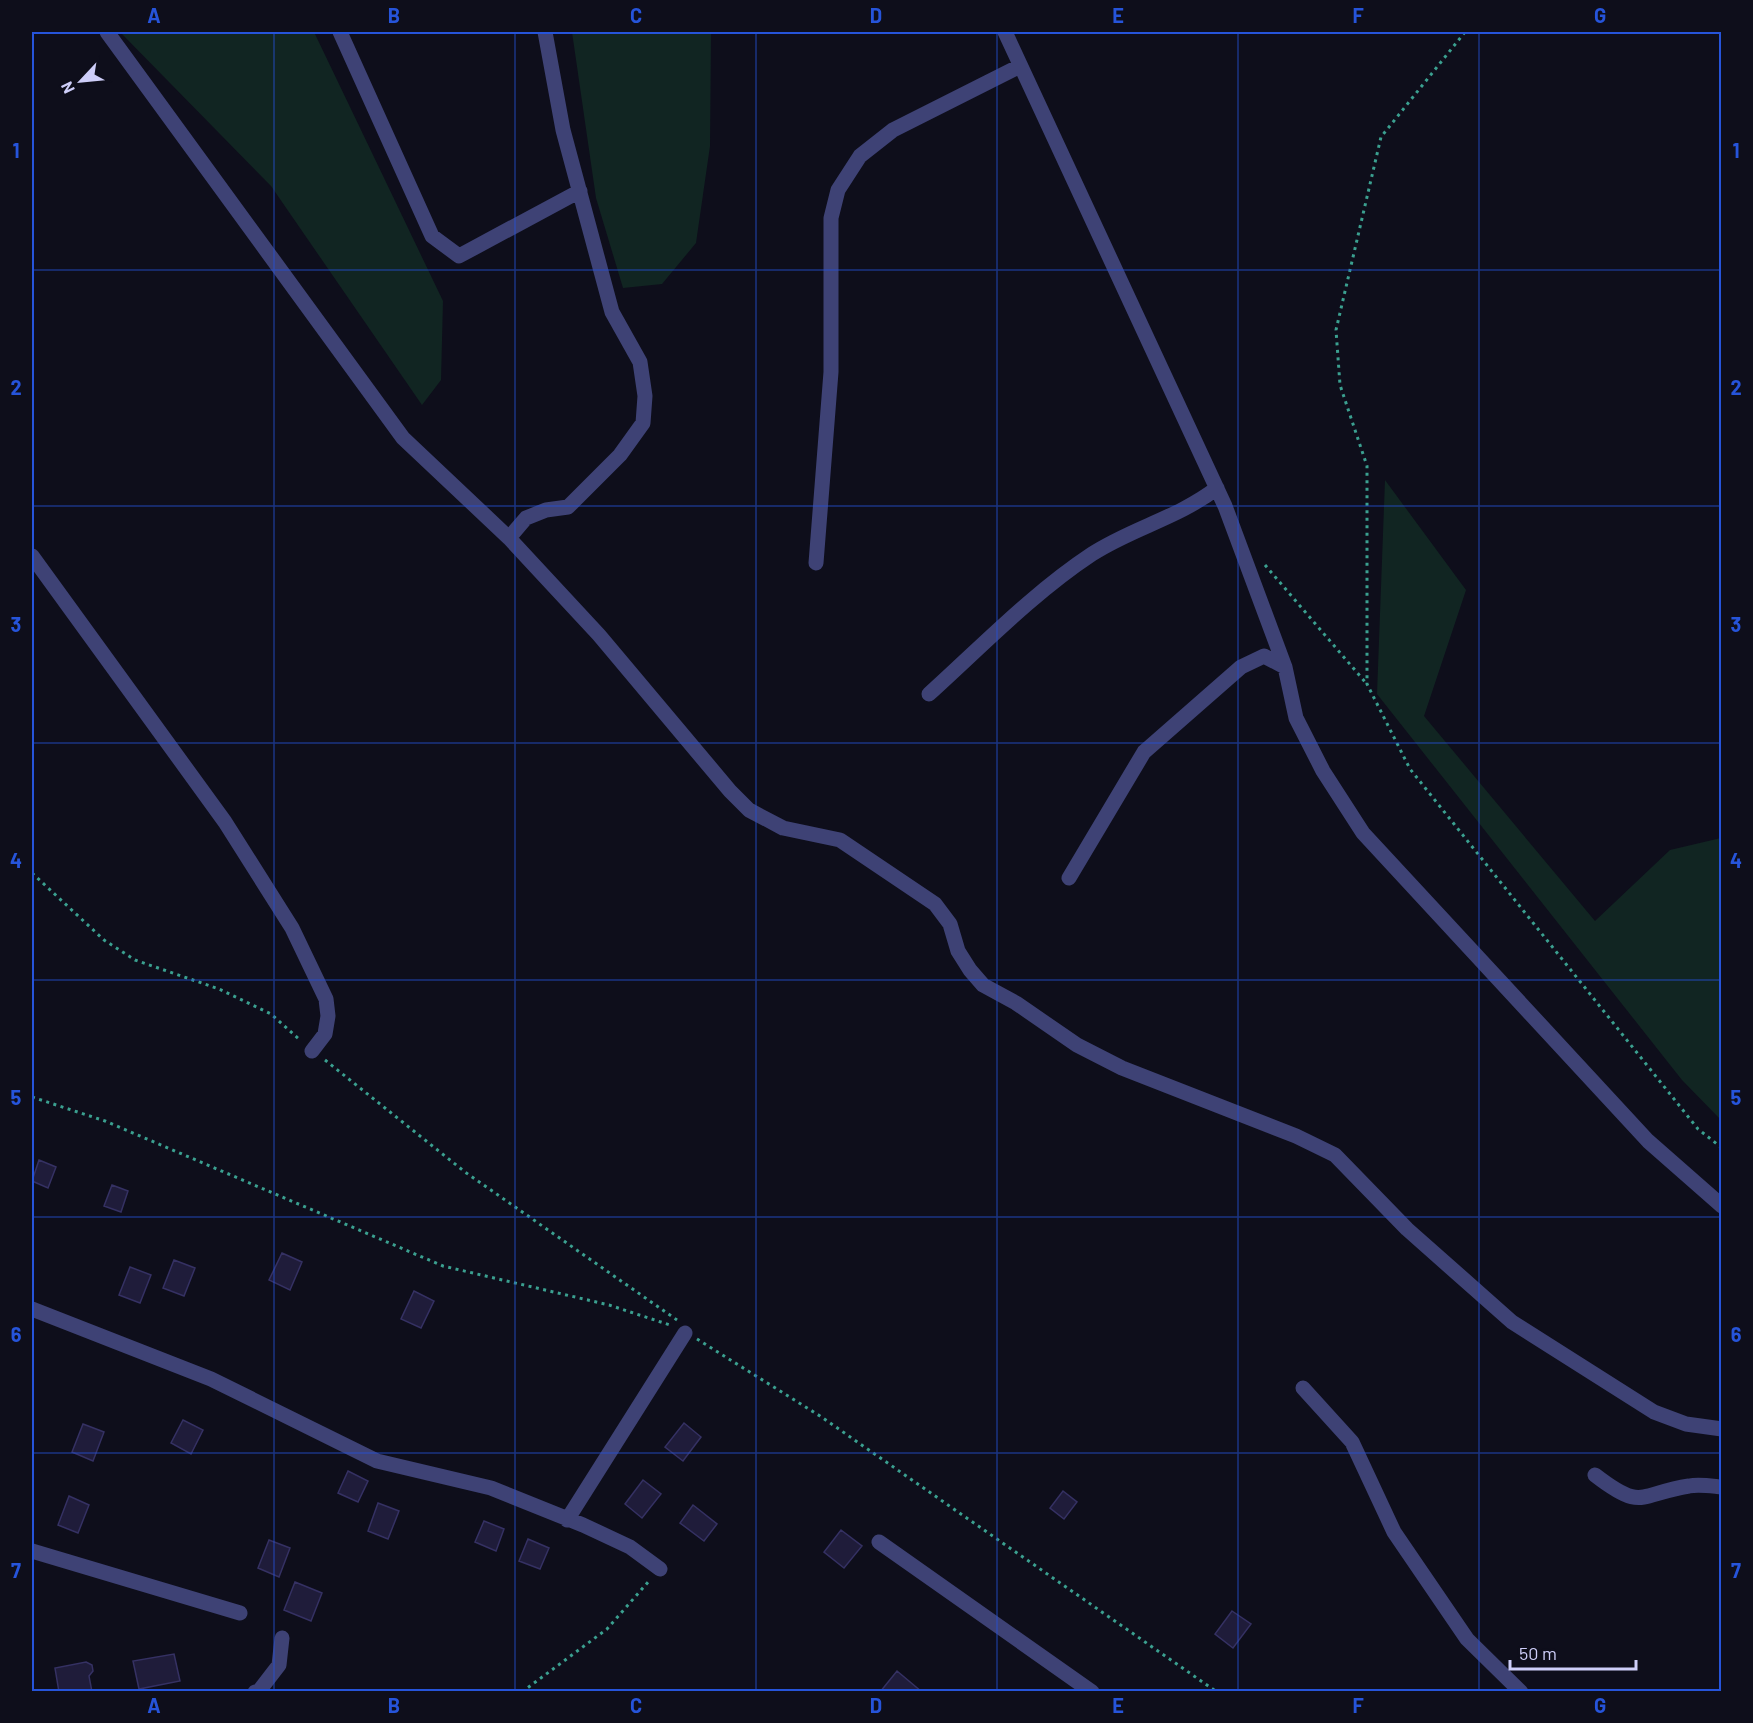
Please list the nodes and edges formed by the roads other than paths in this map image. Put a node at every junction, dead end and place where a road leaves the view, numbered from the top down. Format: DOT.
graph roads {
  1 [pos="107,32"];
  2 [pos="340,32"];
  3 [pos="545,32"];
  4 [pos="1005,32"];
  5 [pos="1020,66"];
  6 [pos="580,191"];
  7 [pos="1217,488"];
  8 [pos="509,538"];
  9 [pos="32,556"];
  10 [pos="816,563"];
  11 [pos="1285,666"];
  12 [pos="929,694"];
  13 [pos="1069,878"];
  14 [pos="312,1051"];
  15 [pos="1722,1206"];
  16 [pos="32,1309"];
  17 [pos="686,1330"];
  18 [pos="1304,1388"];
  19 [pos="1722,1429"];
  20 [pos="1595,1475"];
  21 [pos="1722,1487"];
  22 [pos="567,1520"];
  23 [pos="879,1542"];
  24 [pos="32,1551"];
  25 [pos="660,1569"];
  26 [pos="240,1613"];
  27 [pos="282,1638"];
  28 [pos="255,1692"];
  29 [pos="1092,1692"];
  30 [pos="1521,1692"];
  1 -- 8 [label="street"];
  2 -- 6 [label="street"];
  3 -- 6 [label="street"];
  4 -- 5 [label="street"];
  5 -- 7 [label="street"];
  5 -- 10 [label="street"];
  6 -- 8 [label="street"];
  7 -- 11 [label="street"];
  7 -- 12 [label="street"];
  8 -- 19 [label="street"];
  9 -- 14 [label="street"];
  11 -- 13 [label="street"];
  11 -- 15 [label="street"];
  16 -- 22 [label="street"];
  17 -- 22 [label="street"];
  18 -- 30 [label="street"];
  20 -- 21 [label="street"];
  22 -- 25 [label="street"];
  23 -- 29 [label="street"];
  24 -- 26 [label="street"];
  27 -- 28 [label="street"];
}
